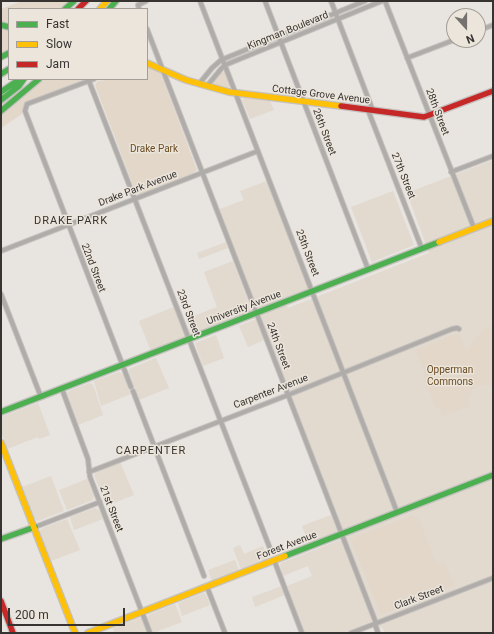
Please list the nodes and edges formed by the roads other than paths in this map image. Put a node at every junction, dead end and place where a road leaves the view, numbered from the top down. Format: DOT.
graph roads {
  1 [pos="74,1"];
  2 [pos="146,1"];
  3 [pos="200,1"];
  4 [pos="264,1"];
  5 [pos="331,1"];
  6 [pos="365,1"];
  7 [pos="382,1"];
  8 [pos="385,1"];
  9 [pos="139,7"];
  10 [pos="65,8"];
  11 [pos="335,13"];
  12 [pos="338,19"];
  13 [pos="148,32"];
  14 [pos="278,36"];
  15 [pos="281,43"];
  16 [pos="446,43"];
  17 [pos="407,58"];
  18 [pos="223,59"];
  19 [pos="148,63"];
  20 [pos="225,66"];
  21 [pos="162,70"];
  22 [pos="19,80"];
  23 [pos="23,80"];
  24 [pos="38,80"];
  25 [pos="89,81"];
  26 [pos="199,84"];
  27 [pos="207,86"];
  28 [pos="493,91"];
  29 [pos="1,92"];
  30 [pos="236,93"];
  31 [pos="1,100"];
  32 [pos="304,102"];
  33 [pos="370,110"];
  34 [pos="1,111"];
  35 [pos="430,115"];
  36 [pos="258,151"];
  37 [pos="493,156"];
  38 [pos="451,172"];
  39 [pos="202,173"];
  40 [pos="135,199"];
  41 [pos="493,221"];
  42 [pos="68,225"];
  43 [pos="474,228"];
  44 [pos="422,249"];
  45 [pos="1,251"];
  46 [pos="368,270"];
  47 [pos="313,291"];
  48 [pos="1,294"];
  49 [pos="257,313"];
  50 [pos="459,329"];
  51 [pos="189,340"];
  52 [pos="123,366"];
  53 [pos="344,372"];
  54 [pos="62,389"];
  55 [pos="288,395"];
  56 [pos="41,397"];
  57 [pos="1,412"];
  58 [pos="221,421"];
  59 [pos="1,443"];
  60 [pos="154,447"];
  61 [pos="89,472"];
  62 [pos="493,475"];
  63 [pos="100,502"];
  64 [pos="397,512"];
  65 [pos="34,527"];
  66 [pos="342,534"];
  67 [pos="1,539"];
  68 [pos="271,551"];
  69 [pos="274,560"];
  70 [pos="204,576"];
  71 [pos="493,578"];
  72 [pos="207,587"];
  73 [pos="1,601"];
  74 [pos="143,612"];
  75 [pos="375,624"];
  76 [pos="13,633"];
  77 [pos="75,633"];
  78 [pos="88,633"];
  79 [pos="150,633"];
  80 [pos="225,633"];
  81 [pos="302,633"];
  82 [pos="351,633"];
  83 [pos="378,633"];
  1 -- 10 [label="main road"];
  2 -- 9 [label="street"];
  3 -- 18 [label="street, 25th Street"];
  4 -- 14 [label="street, 26th Street"];
  5 -- 11 [label="street, 27th Street"];
  6 -- 11 [label="street, Kingman Boulevard"];
  7 -- 12 [label="street, Kingman Boulevard"];
  8 -- 17 [label="street, 28th Street"];
  11 -- 12 [label="street, 27th Street"];
  11 -- 14 [label="street, Kingman Boulevard"];
  12 -- 15 [label="street, Kingman Boulevard"];
  12 -- 33 [label="street, 27th Street"];
  13 -- 21 [label="street, 24th Street"];
  14 -- 15 [label="street, 26th Street"];
  14 -- 18 [label="street, Kingman Boulevard"];
  15 -- 20 [label="street, Kingman Boulevard"];
  15 -- 32 [label="street, 26th Street"];
  16 -- 17 [label="street"];
  17 -- 35 [label="street, 28th Street"];
  18 -- 20 [label="street, 25th Street"];
  18 -- 26 [label="street, Kingman Boulevard"];
  19 -- 21 [label="main road, Cottage Grove Avenue"];
  20 -- 27 [label="street, Kingman Boulevard"];
  20 -- 30 [label="street, 25th Street"];
  21 -- 26 [label="main road, Cottage Grove Avenue"];
  21 -- 39 [label="street, 24th Street"];
  22 -- 29 [label="main road"];
  23 -- 31 [label="main road"];
  24 -- 34 [label="main road"];
  25 -- 40 [label="street, 23rd Street"];
  25 -- 42 [label="street, 22nd Street"];
  26 -- 27 [label="main road, Cottage Grove Avenue"];
  27 -- 30 [label="main road, Cottage Grove Avenue"];
  28 -- 35 [label="main road, Cottage Grove Avenue"];
  30 -- 32 [label="main road, Cottage Grove Avenue"];
  30 -- 36 [label="street, 25th Street"];
  32 -- 33 [label="main road, Cottage Grove Avenue"];
  32 -- 46 [label="street, 26th Street"];
  33 -- 35 [label="main road, Cottage Grove Avenue"];
  33 -- 44 [label="street, 27th Street"];
  35 -- 38 [label="street, 28th Street"];
  36 -- 39 [label="street, Drake Park Avenue"];
  36 -- 47 [label="street, 25th Street"];
  37 -- 38 [label="street"];
  38 -- 43 [label="street, 28th Street"];
  39 -- 40 [label="street, Drake Park Avenue"];
  39 -- 49 [label="street, 24th Street"];
  40 -- 42 [label="street, Drake Park Avenue"];
  40 -- 51 [label="street, 23rd Street"];
  41 -- 43 [label="main road, University Avenue"];
  42 -- 45 [label="street, Drake Park Avenue"];
  42 -- 52 [label="street, 22nd Street"];
  43 -- 44 [label="main road, University Avenue"];
  44 -- 46 [label="main road, University Avenue"];
  46 -- 47 [label="main road, University Avenue"];
  47 -- 49 [label="main road, University Avenue"];
  47 -- 53 [label="street, 25th Street"];
  48 -- 56 [label="street"];
  49 -- 51 [label="main road, University Avenue"];
  49 -- 55 [label="street, 24th Street"];
  50 -- 53 [label="street, Carpenter Avenue"];
  51 -- 52 [label="main road, University Avenue"];
  51 -- 58 [label="street, 23rd Street"];
  52 -- 54 [label="main road, University Avenue"];
  52 -- 60 [label="street, 22nd Street"];
  53 -- 55 [label="street, Carpenter Avenue"];
  53 -- 64 [label="street, 25th Street"];
  54 -- 56 [label="main road, University Avenue"];
  54 -- 61 [label="street, 21st Street"];
  55 -- 58 [label="street, Carpenter Avenue"];
  55 -- 66 [label="street, 24th Street"];
  56 -- 57 [label="main road, University Avenue"];
  58 -- 60 [label="street, Carpenter Avenue"];
  58 -- 68 [label="street, 23rd Street"];
  59 -- 65 [label="main road"];
  60 -- 61 [label="street, Carpenter Avenue"];
  60 -- 70 [label="street, 22nd Street"];
  61 -- 63 [label="street, 21st Street"];
  62 -- 64 [label="main road, Forest Avenue"];
  63 -- 65 [label="street"];
  63 -- 74 [label="street, 21st Street"];
  64 -- 66 [label="main road, Forest Avenue"];
  65 -- 67 [label="main road"];
  65 -- 77 [label="main road"];
  66 -- 69 [label="main road, Forest Avenue"];
  66 -- 75 [label="street, 24th Street"];
  69 -- 72 [label="main road, Forest Avenue"];
  69 -- 81 [label="street"];
  71 -- 75 [label="street, Clark Street"];
  72 -- 74 [label="main road, Forest Avenue"];
  72 -- 80 [label="street"];
  73 -- 76 [label="main road"];
  74 -- 78 [label="main road, Forest Avenue"];
  74 -- 79 [label="street, 21st Street"];
  75 -- 82 [label="street, Clark Street"];
  75 -- 83 [label="street, 24th Street"];
}
